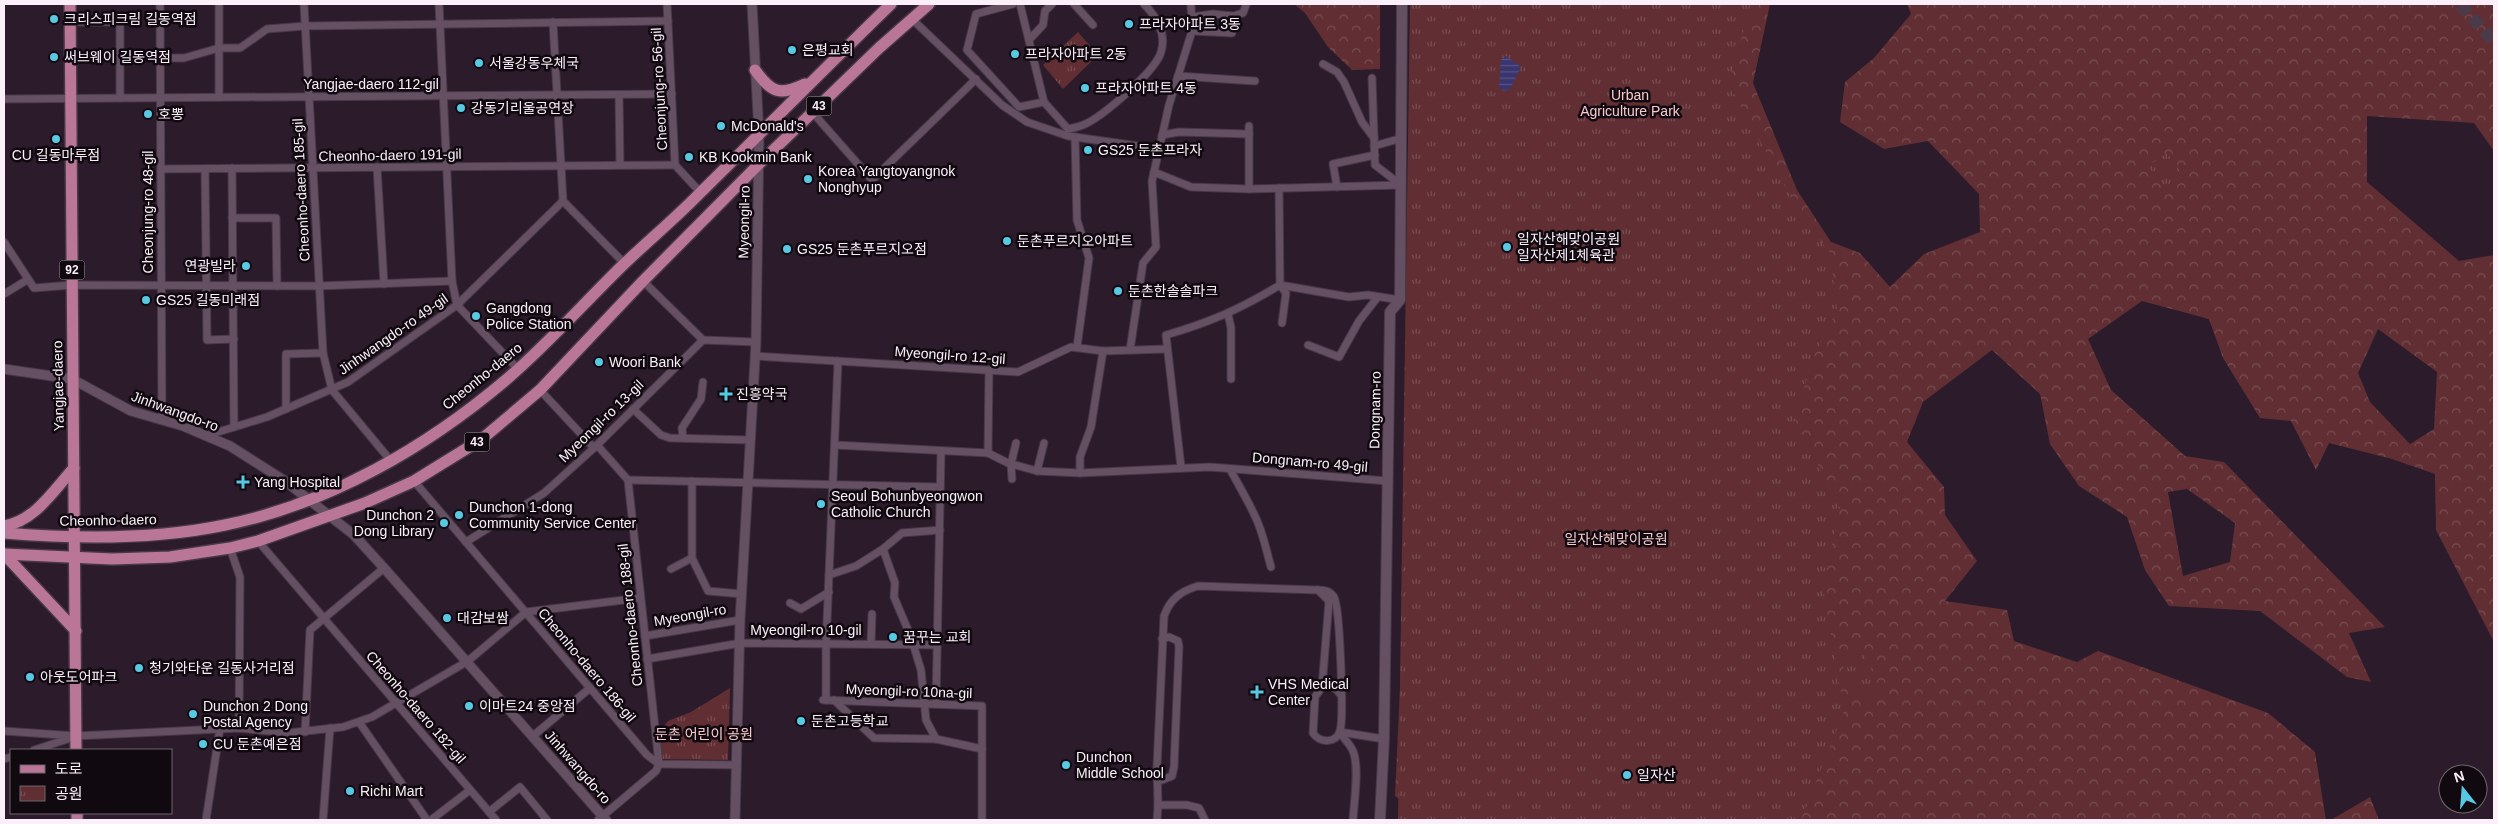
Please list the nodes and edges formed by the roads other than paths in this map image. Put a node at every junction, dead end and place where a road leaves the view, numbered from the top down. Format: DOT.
graph roads {
  1 [pos="70,4"];
  2 [pos="160,4"];
  3 [pos="220,4"];
  4 [pos="304,4"];
  5 [pos="439,4"];
  6 [pos="667,4"];
  7 [pos="752,4"];
  8 [pos="891,4"];
  9 [pos="929,4"];
  10 [pos="1014,4"];
  11 [pos="1020,4"];
  12 [pos="1052,4"];
  13 [pos="1074,4"];
  14 [pos="1144,4"];
  15 [pos="1191,4"];
  16 [pos="1402,4"];
  17 [pos="1246,5"];
  18 [pos="1192,17"];
  19 [pos="913,20"];
  20 [pos="668,21"];
  21 [pos="70,22"];
  22 [pos="440,22"];
  23 [pos="553,22"];
  24 [pos="1093,25"];
  25 [pos="305,26"];
  26 [pos="1192,31"];
  27 [pos="1232,33"];
  28 [pos="1029,40"];
  29 [pos="219,48"];
  30 [pos="160,58"];
  31 [pos="1323,64"];
  32 [pos="755,70"];
  33 [pos="1178,76"];
  34 [pos="1372,78"];
  35 [pos="976,79"];
  36 [pos="812,81"];
  37 [pos="1255,81"];
  38 [pos="672,94"];
  39 [pos="556,95"];
  40 [pos="619,95"];
  41 [pos="444,96"];
  42 [pos="219,97"];
  43 [pos="309,97"];
  44 [pos="71,98"];
  45 [pos="120,98"];
  46 [pos="160,98"];
  47 [pos="4,99"];
  48 [pos="1044,102"];
  49 [pos="813,113"];
  50 [pos="759,134"];
  51 [pos="1162,134"];
  52 [pos="1075,137"];
  53 [pos="1402,138"];
  54 [pos="1374,142"];
  55 [pos="1159,149"];
  56 [pos="1374,155"];
  57 [pos="675,164"];
  58 [pos="759,164"];
  59 [pos="620,165"];
  60 [pos="448,166"];
  61 [pos="561,166"];
  62 [pos="377,167"];
  63 [pos="232,168"];
  64 [pos="312,168"];
  65 [pos="160,169"];
  66 [pos="205,169"];
  67 [pos="1154,172"];
  68 [pos="1401,186"];
  69 [pos="1337,187"];
  70 [pos="1279,188"];
  71 [pos="1250,189"];
  72 [pos="701,193"];
  73 [pos="563,202"];
  74 [pos="232,218"];
  75 [pos="4,242"];
  76 [pos="625,264"];
  77 [pos="28,280"];
  78 [pos="452,281"];
  79 [pos="643,281"];
  80 [pos="4,283"];
  81 [pos="384,284"];
  82 [pos="72,285"];
  83 [pos="1280,285"];
  84 [pos="161,286"];
  85 [pos="208,286"];
  86 [pos="233,286"];
  87 [pos="277,286"];
  88 [pos="319,286"];
  89 [pos="7,292"];
  90 [pos="1377,298"];
  91 [pos="1400,300"];
  92 [pos="457,306"];
  93 [pos="1228,314"];
  94 [pos="1282,323"];
  95 [pos="234,339"];
  96 [pos="703,340"];
  97 [pos="756,342"];
  98 [pos="1308,345"];
  99 [pos="1077,347"];
  100 [pos="1167,349"];
  101 [pos="1130,350"];
  102 [pos="1103,351"];
  103 [pos="323,353"];
  104 [pos="755,356"];
  105 [pos="838,361"];
  106 [pos="518,368"];
  107 [pos="4,369"];
  108 [pos="989,370"];
  109 [pos="1231,379"];
  110 [pos="72,380"];
  111 [pos="703,382"];
  112 [pos="332,390"];
  113 [pos="540,390"];
  114 [pos="286,409"];
  115 [pos="633,409"];
  116 [pos="162,420"];
  117 [pos="234,427"];
  118 [pos="205,436"];
  119 [pos="683,437"];
  120 [pos="750,440"];
  121 [pos="1016,443"];
  122 [pos="1044,444"];
  123 [pos="835,445"];
  124 [pos="595,446"];
  125 [pos="941,452"];
  126 [pos="988,453"];
  127 [pos="391,461"];
  128 [pos="1011,464"];
  129 [pos="1181,467"];
  130 [pos="74,468"];
  131 [pos="1230,468"];
  132 [pos="1037,471"];
  133 [pos="1080,473"];
  134 [pos="1012,479"];
  135 [pos="628,480"];
  136 [pos="414,481"];
  137 [pos="692,481"];
  138 [pos="1388,481"];
  139 [pos="748,482"];
  140 [pos="834,483"];
  141 [pos="940,487"];
  142 [pos="308,500"];
  143 [pos="327,515"];
  144 [pos="4,526"];
  145 [pos="940,530"];
  146 [pos="4,533"];
  147 [pos="74,536"];
  148 [pos="258,541"];
  149 [pos="466,542"];
  150 [pos="230,548"];
  151 [pos="882,549"];
  152 [pos="4,554"];
  153 [pos="76,558"];
  154 [pos="692,558"];
  155 [pos="1271,567"];
  156 [pos="384,568"];
  157 [pos="671,569"];
  158 [pos="830,575"];
  159 [pos="1318,590"];
  160 [pos="829,592"];
  161 [pos="742,594"];
  162 [pos="640,598"];
  163 [pos="790,603"];
  164 [pos="526,612"];
  165 [pos="872,614"];
  166 [pos="324,619"];
  167 [pos="740,620"];
  168 [pos="76,631"];
  169 [pos="644,636"];
  170 [pos="1162,639"];
  171 [pos="741,643"];
  172 [pos="871,643"];
  173 [pos="913,644"];
  174 [pos="826,645"];
  175 [pos="938,645"];
  176 [pos="647,659"];
  177 [pos="468,661"];
  178 [pos="1322,687"];
  179 [pos="590,688"];
  180 [pos="1340,694"];
  181 [pos="834,700"];
  182 [pos="396,703"];
  183 [pos="924,704"];
  184 [pos="936,704"];
  185 [pos="359,722"];
  186 [pos="220,728"];
  187 [pos="239,728"];
  188 [pos="330,728"];
  189 [pos="4,731"];
  190 [pos="305,732"];
  191 [pos="1340,732"];
  192 [pos="76,736"];
  193 [pos="533,736"];
  194 [pos="936,739"];
  195 [pos="1384,739"];
  196 [pos="37,749"];
  197 [pos="76,749"];
  198 [pos="982,749"];
  199 [pos="659,764"];
  200 [pos="737,765"];
  201 [pos="1158,777"];
  202 [pos="470,790"];
  203 [pos="1158,805"];
  204 [pos="489,812"];
  205 [pos="602,819"];
  206 [pos="206,820"];
  207 [pos="323,820"];
  208 [pos="427,820"];
  209 [pos="431,820"];
  210 [pos="496,820"];
  211 [pos="547,820"];
  212 [pos="735,820"];
  213 [pos="982,820"];
  214 [pos="1157,820"];
  215 [pos="1205,820"];
  216 [pos="1353,820"];
  217 [pos="1380,820"];
  1 -- 21 [label="main road, Yangjae-daero / 92"];
  2 -- 30 [label="street, Cheonjung-ro 48-gil"];
  3 -- 29 [label="street"];
  4 -- 25 [label="street, Cheonho-daero 185-gil"];
  5 -- 22 [label="street"];
  6 -- 20 [label="street, Cheonjung-ro 56-gil"];
  7 -- 32 [label="street, Myeongil-ro"];
  8 -- 36 [label="main road, Cheonho-daero / 43"];
  9 -- 19 [label="main road, 43"];
  10 -- 48 [label="street"];
  11 -- 28 [label="street"];
  12 -- 28 [label="street"];
  13 -- 24 [label="street"];
  14 -- 48 [label="street"];
  15 -- 18 [label="street"];
  16 -- 53 [label="main road, Dongnam-ro"];
  17 -- 18 [label="street"];
  18 -- 26 [label="street"];
  19 -- 35 [label="street"];
  19 -- 49 [label="main road, 43"];
  20 -- 23 [label="street"];
  20 -- 38 [label="street, Cheonjung-ro 56-gil"];
  21 -- 44 [label="main road, Yangjae-daero / 92"];
  21 -- 45 [label="street"];
  22 -- 23 [label="street"];
  22 -- 25 [label="street"];
  22 -- 41 [label="street"];
  23 -- 39 [label="street"];
  25 -- 29 [label="street"];
  25 -- 43 [label="street, Cheonho-daero 185-gil"];
  26 -- 27 [label="street"];
  26 -- 33 [label="street"];
  28 -- 48 [label="street"];
  29 -- 30 [label="street"];
  29 -- 42 [label="street"];
  30 -- 46 [label="street, Cheonjung-ro 48-gil"];
  31 -- 54 [label="street"];
  32 -- 36 [label="main road"];
  32 -- 50 [label="street, Myeongil-ro"];
  33 -- 37 [label="street"];
  33 -- 51 [label="street"];
  34 -- 54 [label="street"];
  35 -- 49 [label="street"];
  35 -- 52 [label="street"];
  36 -- 50 [label="main road, Cheonho-daero / 43"];
  38 -- 40 [label="street, Yangjae-daero 112-gil"];
  38 -- 57 [label="street, Cheonjung-ro 56-gil"];
  39 -- 40 [label="street, Yangjae-daero 112-gil"];
  39 -- 41 [label="street, Yangjae-daero 112-gil"];
  39 -- 61 [label="street"];
  40 -- 59 [label="street"];
  41 -- 43 [label="street, Yangjae-daero 112-gil"];
  41 -- 60 [label="street"];
  42 -- 43 [label="street, Yangjae-daero 112-gil"];
  42 -- 46 [label="street, Yangjae-daero 112-gil"];
  43 -- 64 [label="street, Cheonho-daero 185-gil"];
  44 -- 45 [label="street, Yangjae-daero 112-gil"];
  44 -- 47 [label="street, Yangjae-daero 112-gil"];
  44 -- 82 [label="main road, Yangjae-daero / 92"];
  45 -- 46 [label="street, Yangjae-daero 112-gil"];
  46 -- 65 [label="street, Cheonjung-ro 48-gil"];
  49 -- 58 [label="main road, 43"];
  50 -- 58 [label="street, Myeongil-ro"];
  50 -- 72 [label="main road, Cheonho-daero / 43"];
  51 -- 55 [label="street"];
  51 -- 71 [label="street"];
  52 -- 55 [label="street"];
  52 -- 99 [label="street"];
  53 -- 54 [label="street"];
  53 -- 68 [label="main road, Dongnam-ro"];
  54 -- 56 [label="street"];
  55 -- 67 [label="street"];
  56 -- 68 [label="street"];
  56 -- 69 [label="street"];
  57 -- 59 [label="street, Cheonho-daero 191-gil"];
  57 -- 72 [label="street, Cheonjung-ro 56-gil"];
  58 -- 79 [label="main road, 43"];
  58 -- 97 [label="street, Myeongil-ro"];
  59 -- 61 [label="street, Cheonho-daero 191-gil"];
  60 -- 61 [label="street, Cheonho-daero 191-gil"];
  60 -- 62 [label="street, Cheonho-daero 191-gil"];
  60 -- 78 [label="street"];
  61 -- 73 [label="street"];
  62 -- 64 [label="street, Cheonho-daero 191-gil"];
  62 -- 81 [label="street"];
  63 -- 64 [label="street, Cheonho-daero 191-gil"];
  63 -- 66 [label="street, Cheonho-daero 191-gil"];
  63 -- 74 [label="street"];
  64 -- 88 [label="street, Cheonho-daero 185-gil"];
  65 -- 66 [label="street, Cheonho-daero 191-gil"];
  65 -- 84 [label="street, Cheonjung-ro 48-gil"];
  66 -- 85 [label="street"];
  67 -- 71 [label="street"];
  67 -- 101 [label="street"];
  68 -- 69 [label="street"];
  68 -- 91 [label="main road, Dongnam-ro"];
  69 -- 70 [label="street"];
  70 -- 71 [label="street"];
  70 -- 83 [label="street"];
  72 -- 76 [label="main road, Cheonho-daero / 43"];
  73 -- 76 [label="street"];
  73 -- 92 [label="street, Jinhwangdo-ro 49-gil"];
  74 -- 86 [label="street"];
  74 -- 87 [label="street"];
  75 -- 77 [label="street"];
  76 -- 106 [label="main road, Cheonho-daero / 43"];
  77 -- 82 [label="street"];
  77 -- 89 [label="street"];
  78 -- 81 [label="street"];
  78 -- 92 [label="street"];
  79 -- 96 [label="street"];
  79 -- 113 [label="main road, 43"];
  80 -- 89 [label="street"];
  81 -- 88 [label="street"];
  82 -- 84 [label="street"];
  82 -- 110 [label="main road, Yangjae-daero / 92"];
  83 -- 90 [label="street"];
  83 -- 93 [label="street"];
  83 -- 94 [label="street"];
  84 -- 85 [label="street"];
  84 -- 116 [label="street, Cheonjung-ro 48-gil"];
  85 -- 86 [label="street"];
  85 -- 95 [label="street"];
  86 -- 87 [label="street"];
  86 -- 95 [label="street"];
  87 -- 88 [label="street"];
  88 -- 103 [label="street, Cheonho-daero 185-gil"];
  90 -- 91 [label="street"];
  90 -- 98 [label="street"];
  91 -- 138 [label="main road, Dongnam-ro"];
  92 -- 106 [label="street"];
  92 -- 112 [label="street, Jinhwangdo-ro 49-gil"];
  93 -- 100 [label="street"];
  93 -- 109 [label="street"];
  95 -- 117 [label="street"];
  96 -- 97 [label="street"];
  96 -- 115 [label="street, Myeongil-ro 13-gil"];
  97 -- 104 [label="street, Myeongil-ro"];
  99 -- 102 [label="street, Myeongil-ro 12-gil"];
  99 -- 108 [label="street, Myeongil-ro 12-gil"];
  100 -- 101 [label="street, Myeongil-ro 12-gil"];
  100 -- 129 [label="street"];
  101 -- 102 [label="street, Myeongil-ro 12-gil"];
  102 -- 133 [label="street"];
  103 -- 112 [label="street, Cheonho-daero 185-gil"];
  103 -- 114 [label="street"];
  104 -- 105 [label="street, Myeongil-ro 12-gil"];
  104 -- 120 [label="street, Myeongil-ro"];
  105 -- 108 [label="street, Myeongil-ro 12-gil"];
  105 -- 123 [label="street, Myeongil-ro 10na-gil"];
  106 -- 127 [label="main road, Cheonho-daero / 43"];
  107 -- 110 [label="street, Jinhwangdo-ro"];
  108 -- 126 [label="street"];
  110 -- 116 [label="street, Jinhwangdo-ro"];
  110 -- 130 [label="main road, Yangjae-daero / 92"];
  111 -- 119 [label="street"];
  112 -- 114 [label="street, Jinhwangdo-ro 49-gil"];
  112 -- 127 [label="street, Cheonho-daero 185-gil"];
  113 -- 124 [label="street"];
  113 -- 136 [label="main road, 43"];
  114 -- 117 [label="street, Jinhwangdo-ro 49-gil"];
  115 -- 119 [label="street"];
  115 -- 124 [label="street, Myeongil-ro 13-gil"];
  116 -- 118 [label="street, Jinhwangdo-ro"];
  117 -- 118 [label="street, Jinhwangdo-ro 49-gil"];
  118 -- 142 [label="street, Jinhwangdo-ro"];
  119 -- 120 [label="street"];
  120 -- 139 [label="street, Myeongil-ro"];
  121 -- 128 [label="street"];
  122 -- 132 [label="street"];
  123 -- 125 [label="street, Dongnam-ro 49-gil"];
  123 -- 140 [label="street, Myeongil-ro 10na-gil"];
  124 -- 135 [label="street"];
  124 -- 149 [label="street, Myeongil-ro 13-gil"];
  125 -- 126 [label="street, Dongnam-ro 49-gil"];
  125 -- 141 [label="street"];
  126 -- 128 [label="street, Dongnam-ro 49-gil"];
  127 -- 142 [label="main road, Cheonho-daero / 43"];
  128 -- 132 [label="street, Dongnam-ro 49-gil"];
  128 -- 134 [label="street"];
  129 -- 131 [label="street, Dongnam-ro 49-gil"];
  129 -- 133 [label="street, Dongnam-ro 49-gil"];
  130 -- 144 [label="main road"];
  130 -- 147 [label="main road, Yangjae-daero / 92"];
  131 -- 138 [label="street, Dongnam-ro 49-gil"];
  131 -- 155 [label="street"];
  132 -- 133 [label="street, Dongnam-ro 49-gil"];
  135 -- 137 [label="street"];
  135 -- 162 [label="street, Cheonho-daero 188-gil"];
  136 -- 143 [label="main road, 43"];
  136 -- 149 [label="street, Cheonho-daero 186-gil"];
  137 -- 139 [label="street"];
  137 -- 154 [label="street, Myeongil-ro"];
  138 -- 195 [label="main road, Dongnam-ro"];
  139 -- 140 [label="street"];
  139 -- 161 [label="street, Myeongil-ro"];
  140 -- 141 [label="street"];
  140 -- 158 [label="street, Myeongil-ro 10na-gil"];
  141 -- 145 [label="street"];
  142 -- 143 [label="street, Jinhwangdo-ro"];
  142 -- 147 [label="main road, Cheonho-daero / 43"];
  143 -- 148 [label="main road, 43"];
  143 -- 156 [label="street, Jinhwangdo-ro"];
  145 -- 151 [label="street"];
  145 -- 175 [label="street"];
  146 -- 147 [label="main road, Cheonho-daero / 43"];
  147 -- 153 [label="main road, Yangjae-daero / 92"];
  148 -- 150 [label="main road, 43"];
  148 -- 166 [label="street, Cheonho-daero 182-gil"];
  149 -- 164 [label="street, Cheonho-daero 186-gil"];
  150 -- 153 [label="main road, 43"];
  150 -- 187 [label="street"];
  151 -- 158 [label="street"];
  151 -- 173 [label="street"];
  152 -- 153 [label="main road, 43"];
  152 -- 168 [label="main road"];
  153 -- 168 [label="main road, Yangjae-daero / 92"];
  154 -- 157 [label="street"];
  154 -- 161 [label="street, Myeongil-ro"];
  156 -- 166 [label="street"];
  156 -- 177 [label="street, Jinhwangdo-ro"];
  158 -- 160 [label="street, Myeongil-ro 10na-gil"];
  159 -- 170 [label="street"];
  159 -- 178 [label="street"];
  159 -- 180 [label="street"];
  160 -- 163 [label="street"];
  160 -- 174 [label="street, Myeongil-ro 10na-gil"];
  161 -- 167 [label="street, Myeongil-ro"];
  162 -- 164 [label="street, Cheonho-daero 186-gil"];
  162 -- 169 [label="street, Cheonho-daero 188-gil"];
  164 -- 177 [label="street"];
  164 -- 179 [label="street, Cheonho-daero 186-gil"];
  165 -- 172 [label="street, Myeongil-ro 10-gil"];
  166 -- 182 [label="street, Cheonho-daero 182-gil"];
  166 -- 190 [label="street"];
  167 -- 169 [label="street, Myeongil-ro"];
  167 -- 171 [label="street, Myeongil-ro"];
  168 -- 192 [label="main road, Yangjae-daero / 92"];
  169 -- 176 [label="street, Cheonho-daero 188-gil"];
  170 -- 201 [label="street"];
  170 -- 201 [label="street"];
  171 -- 174 [label="street, Myeongil-ro 10-gil"];
  171 -- 176 [label="street"];
  171 -- 200 [label="street, Myeongil-ro"];
  172 -- 173 [label="street, Myeongil-ro 10-gil"];
  172 -- 174 [label="street, Myeongil-ro 10-gil"];
  173 -- 175 [label="street, Myeongil-ro 10-gil"];
  173 -- 183 [label="street"];
  174 -- 181 [label="street, Myeongil-ro 10na-gil"];
  175 -- 184 [label="street"];
  176 -- 199 [label="street, Cheonho-daero 188-gil"];
  177 -- 182 [label="street"];
  177 -- 193 [label="street, Jinhwangdo-ro"];
  178 -- 180 [label="street"];
  178 -- 191 [label="street"];
  179 -- 193 [label="street, Jinhwangdo-ro"];
  179 -- 199 [label="street, Cheonho-daero 186-gil"];
  180 -- 191 [label="street"];
  181 -- 183 [label="street, Myeongil-ro 10na-gil"];
  181 -- 194 [label="street, Myeongil-ro 10na-gil"];
  182 -- 185 [label="street"];
  182 -- 202 [label="street, Cheonho-daero 182-gil"];
  183 -- 184 [label="street, Myeongil-ro 10na-gil"];
  183 -- 194 [label="street"];
  184 -- 198 [label="street, Myeongil-ro 10na-gil"];
  185 -- 188 [label="street"];
  185 -- 208 [label="street"];
  186 -- 187 [label="street"];
  186 -- 192 [label="street"];
  186 -- 206 [label="street"];
  187 -- 190 [label="street"];
  188 -- 190 [label="street"];
  188 -- 207 [label="street"];
  189 -- 192 [label="street"];
  191 -- 195 [label="street"];
  191 -- 216 [label="street"];
  192 -- 196 [label="street"];
  192 -- 197 [label="main road, Yangjae-daero / 92"];
  193 -- 205 [label="street, Jinhwangdo-ro"];
  194 -- 198 [label="street, Myeongil-ro 10na-gil"];
  195 -- 217 [label="main road, Dongnam-ro"];
  198 -- 213 [label="street"];
  199 -- 200 [label="street"];
  199 -- 205 [label="street, Jinhwangdo-ro"];
  200 -- 212 [label="street, Myeongil-ro"];
  201 -- 203 [label="street"];
  202 -- 204 [label="street, Cheonho-daero 182-gil"];
  202 -- 209 [label="street"];
  203 -- 214 [label="street"];
  203 -- 215 [label="street"];
  204 -- 210 [label="street, Cheonho-daero 182-gil"];
  204 -- 211 [label="street"];
}
